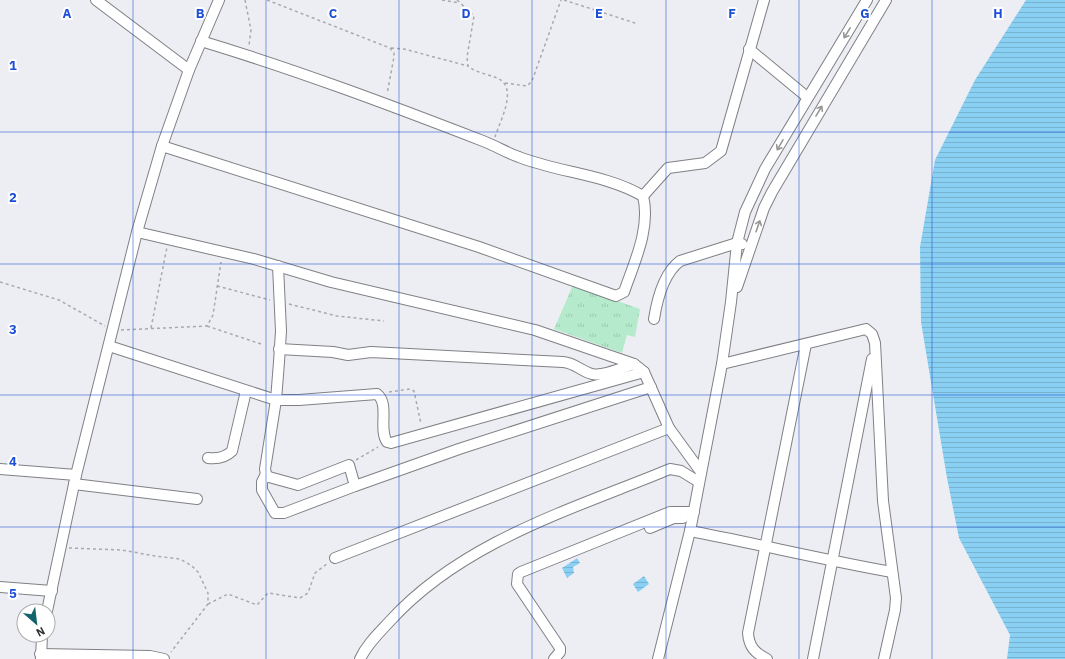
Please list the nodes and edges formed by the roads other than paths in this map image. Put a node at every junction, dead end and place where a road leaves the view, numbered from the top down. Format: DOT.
graph roads {
  1 [pos="96,0"];
  2 [pos="219,0"];
  3 [pos="764,0"];
  4 [pos="867,0"];
  5 [pos="886,0"];
  6 [pos="201,41"];
  7 [pos="749,49"];
  8 [pos="189,70"];
  9 [pos="807,97"];
  10 [pos="789,128"];
  11 [pos="805,136"];
  12 [pos="162,146"];
  13 [pos="643,196"];
  14 [pos="136,232"];
  15 [pos="737,243"];
  16 [pos="751,246"];
  17 [pos="278,266"];
  18 [pos="731,302"];
  19 [pos="654,319"];
  20 [pos="875,343"];
  21 [pos="806,344"];
  22 [pos="109,346"];
  23 [pos="279,349"];
  24 [pos="634,364"];
  25 [pos="722,364"];
  26 [pos="644,372"];
  27 [pos="651,387"];
  28 [pos="246,391"];
  29 [pos="276,400"];
  30 [pos="668,428"];
  31 [pos="208,458"];
  32 [pos="0,469"];
  33 [pos="266,474"];
  34 [pos="700,477"];
  35 [pos="75,480"];
  36 [pos="355,486"];
  37 [pos="197,500"];
  38 [pos="693,515"];
  39 [pos="650,528"];
  40 [pos="690,531"];
  41 [pos="764,545"];
  42 [pos="334,558"];
  43 [pos="833,561"];
  44 [pos="537,565"];
  45 [pos="892,572"];
  46 [pos="524,582"];
  47 [pos="0,587"];
  48 [pos="52,591"];
  49 [pos="49,603"];
  50 [pos="42,643"];
  51 [pos="41,656"];
  52 [pos="167,656"];
  53 [pos="360,659"];
  54 [pos="554,659"];
  55 [pos="658,659"];
  56 [pos="767,659"];
  57 [pos="812,659"];
  58 [pos="884,659"];
  1 -- 8 [label="street"];
  2 -- 6 [label="street"];
  3 -- 7 [label="street"];
  4 -- 9 [label="street, one-way"];
  11 -- 5 [label="street, one-way"];
  6 -- 8 [label="street"];
  6 -- 13 [label="street"];
  7 -- 9 [label="street"];
  7 -- 13 [label="street"];
  8 -- 12 [label="street"];
  9 -- 10 [label="street"];
  10 -- 11 [label="street"];
  10 -- 15 [label="street, one-way"];
  16 -- 11 [label="street, one-way"];
  12 -- 13 [label="street"];
  12 -- 14 [label="street"];
  14 -- 17 [label="street"];
  14 -- 22 [label="street"];
  15 -- 16 [label="street"];
  15 -- 18 [label="street"];
  15 -- 19 [label="street"];
  16 -- 18 [label="street"];
  17 -- 23 [label="street"];
  17 -- 24 [label="street"];
  18 -- 25 [label="street"];
  20 -- 21 [label="street"];
  20 -- 43 [label="street"];
  20 -- 45 [label="street"];
  21 -- 25 [label="street"];
  21 -- 41 [label="street"];
  22 -- 28 [label="street"];
  22 -- 35 [label="street"];
  23 -- 24 [label="street"];
  23 -- 29 [label="street"];
  24 -- 26 [label="street"];
  25 -- 34 [label="street"];
  26 -- 27 [label="street"];
  26 -- 29 [label="street"];
  27 -- 30 [label="street"];
  27 -- 36 [label="street"];
  28 -- 29 [label="street"];
  28 -- 31 [label="street"];
  29 -- 33 [label="street"];
  30 -- 34 [label="street"];
  30 -- 42 [label="street"];
  32 -- 35 [label="street"];
  33 -- 36 [label="street"];
  33 -- 36 [label="street"];
  34 -- 38 [label="street"];
  34 -- 53 [label="street"];
  35 -- 37 [label="street"];
  35 -- 48 [label="street"];
  38 -- 39 [label="street"];
  38 -- 40 [label="street"];
  38 -- 44 [label="street"];
  40 -- 41 [label="street"];
  40 -- 55 [label="street"];
  41 -- 43 [label="street"];
  41 -- 56 [label="street"];
  43 -- 45 [label="street"];
  43 -- 57 [label="street"];
  44 -- 46 [label="street"];
  44 -- 54 [label="street"];
  45 -- 58 [label="street"];
  47 -- 48 [label="street"];
  48 -- 49 [label="street"];
  50 -- 51 [label="street"];
  51 -- 52 [label="street"];
}
